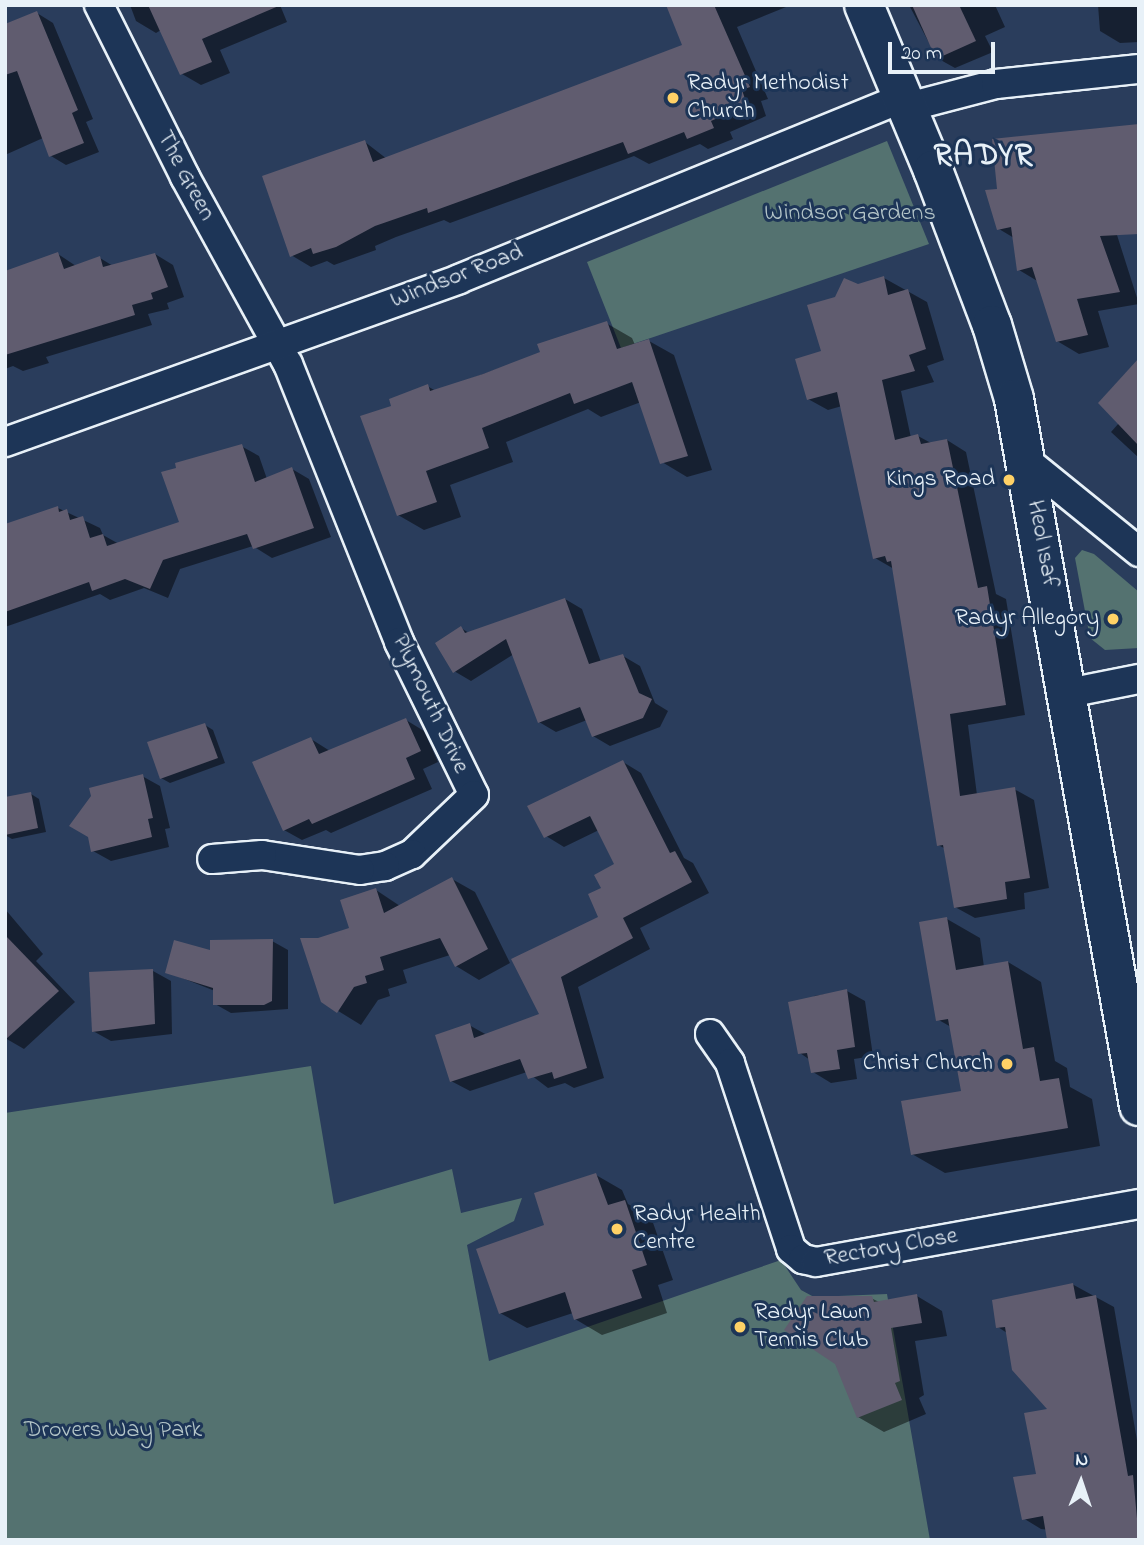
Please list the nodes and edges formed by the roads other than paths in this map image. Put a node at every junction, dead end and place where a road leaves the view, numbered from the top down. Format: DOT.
graph roads {
  1 [pos="99,5"];
  2 [pos="864,5"];
  3 [pos="1139,69"];
  4 [pos="906,102"];
  5 [pos="278,344"];
  6 [pos="5,442"];
  7 [pos="1028,462"];
  8 [pos="1139,552"];
  9 [pos="1139,679"];
  10 [pos="1068,693"];
  11 [pos="212,859"];
  12 [pos="710,1034"];
  13 [pos="1139,1106"];
  14 [pos="1139,1204"];
  1 -- 5 [label="street, The Green"];
  2 -- 4 [label="main road, Heol Isaf"];
  3 -- 4 [label="street, Windsor Road"];
  4 -- 5 [label="street, Windsor Road"];
  4 -- 7 [label="main road, Heol Isaf"];
  5 -- 6 [label="street, Windsor Road"];
  5 -- 11 [label="street, Plymouth Drive"];
  7 -- 8 [label="street"];
  7 -- 10 [label="main road, Heol Isaf"];
  9 -- 10 [label="street"];
  10 -- 13 [label="main road, Heol Isaf"];
  12 -- 14 [label="street, Rectory Close"];
}
